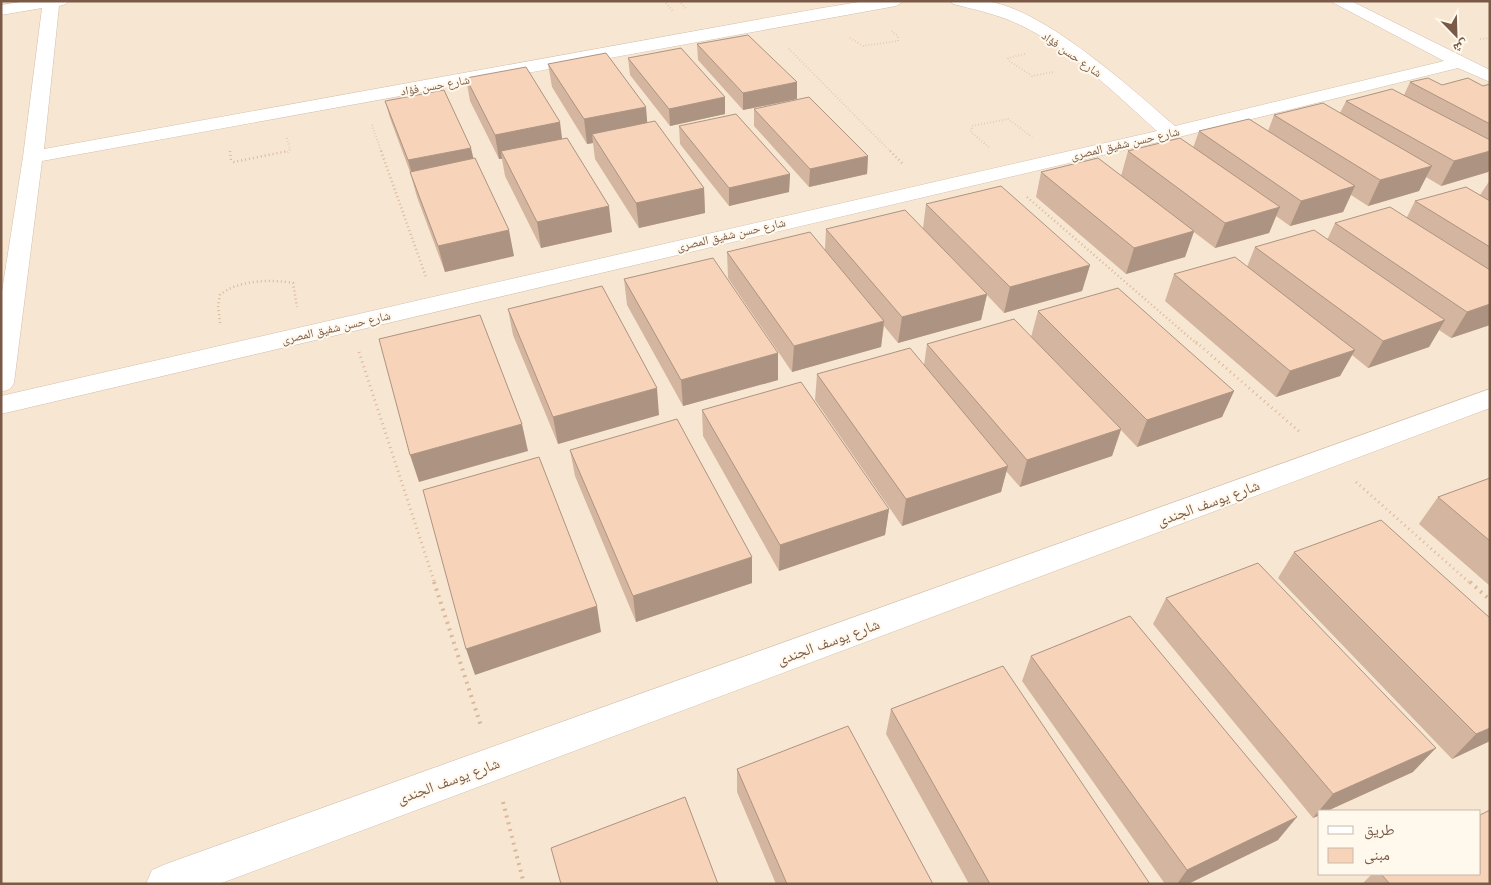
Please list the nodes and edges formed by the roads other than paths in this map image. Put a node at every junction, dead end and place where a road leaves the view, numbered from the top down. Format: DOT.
graph roads {
  1 [pos="896,1"];
  2 [pos="959,1"];
  3 [pos="1338,1"];
  4 [pos="56,2"];
  5 [pos="1,10"];
  6 [pos="1460,62"];
  7 [pos="1490,77"];
  8 [pos="1172,133"];
  9 [pos="33,157"];
  10 [pos="1,383"];
  11 [pos="1490,398"];
  12 [pos="1,405"];
  13 [pos="166,884"];
  1 -- 9 [label="street, شارع حسن فؤاد"];
  2 -- 8 [label="street, شارع حسن فؤاد"];
  3 -- 6 [label="street"];
  4 -- 5 [label="street"];
  4 -- 9 [label="street"];
  6 -- 7 [label="street"];
  6 -- 8 [label="street, شارع حسن شفيق المصرى"];
  8 -- 12 [label="street, شارع حسن شفيق المصرى"];
  9 -- 10 [label="street"];
  11 -- 13 [label="street, شارع يوسف الجندى"];
}
